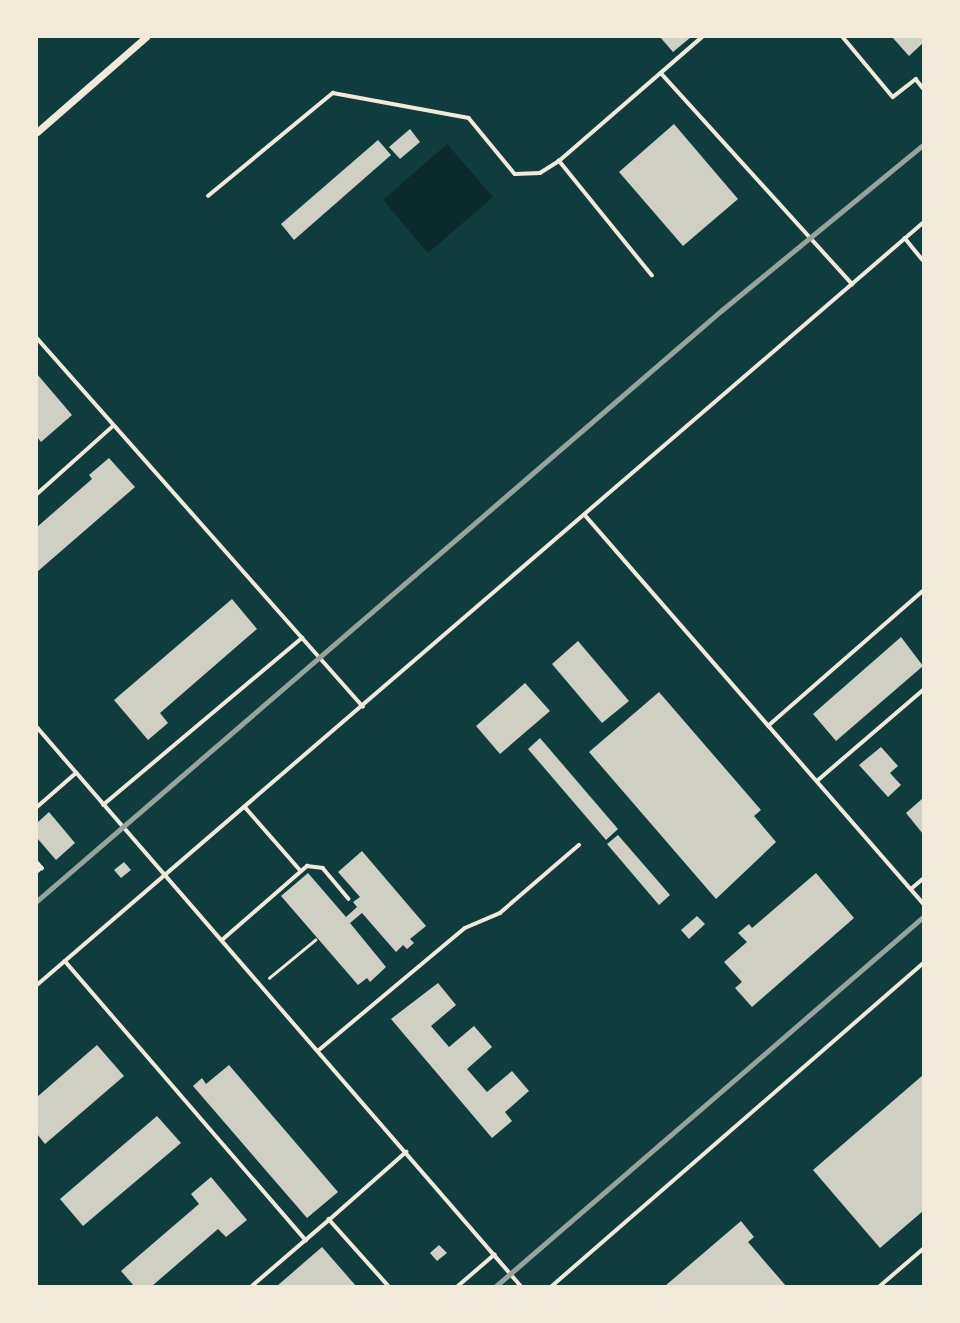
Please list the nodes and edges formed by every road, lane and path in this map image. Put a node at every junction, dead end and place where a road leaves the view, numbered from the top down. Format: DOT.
graph roads {
  1 [pos="146,37"];
  2 [pos="702,37"];
  3 [pos="844,37"];
  4 [pos="661,73"];
  5 [pos="923,88"];
  6 [pos="37,132"];
  7 [pos="559,160"];
  8 [pos="208,196"];
  9 [pos="923,223"];
  10 [pos="905,239"];
  11 [pos="923,260"];
  12 [pos="652,276"];
  13 [pos="852,284"];
  14 [pos="37,338"];
  15 [pos="113,426"];
  16 [pos="37,494"];
  17 [pos="585,515"];
  18 [pos="923,591"];
  19 [pos="303,638"];
  20 [pos="923,690"];
  21 [pos="363,706"];
  22 [pos="768,726"];
  23 [pos="37,727"];
  24 [pos="76,773"];
  25 [pos="817,781"];
  26 [pos="103,805"];
  27 [pos="245,806"];
  28 [pos="37,807"];
  29 [pos="579,845"];
  30 [pos="37,862"];
  31 [pos="302,871"];
  32 [pos="37,872"];
  33 [pos="164,874"];
  34 [pos="923,879"];
  35 [pos="911,889"];
  36 [pos="349,899"];
  37 [pos="923,903"];
  38 [pos="222,940"];
  39 [pos="316,940"];
  40 [pos="65,961"];
  41 [pos="923,963"];
  42 [pos="270,978"];
  43 [pos="37,985"];
  44 [pos="319,1050"];
  45 [pos="406,1152"];
  46 [pos="329,1220"];
  47 [pos="306,1240"];
  48 [pos="923,1249"];
  49 [pos="494,1255"];
  50 [pos="252,1286"];
  51 [pos="388,1286"];
  52 [pos="458,1286"];
  53 [pos="521,1286"];
  54 [pos="552,1286"];
  55 [pos="880,1286"];
  1 -- 6 [label="street"];
  2 -- 4 [label="lane"];
  3 -- 5 [label="lane"];
  4 -- 7 [label="lane"];
  4 -- 13 [label="lane"];
  7 -- 8 [label="lane"];
  7 -- 12 [label="lane"];
  9 -- 10 [label="lane"];
  10 -- 11 [label="lane"];
  10 -- 13 [label="lane"];
  13 -- 17 [label="lane"];
  14 -- 15 [label="lane"];
  15 -- 16 [label="lane"];
  15 -- 19 [label="lane"];
  17 -- 21 [label="lane"];
  17 -- 22 [label="lane"];
  18 -- 22 [label="lane"];
  19 -- 21 [label="lane"];
  19 -- 26 [label="lane"];
  20 -- 25 [label="lane"];
  21 -- 27 [label="lane"];
  22 -- 25 [label="lane"];
  23 -- 24 [label="lane"];
  24 -- 26 [label="lane"];
  24 -- 28 [label="lane"];
  25 -- 35 [label="lane"];
  26 -- 33 [label="lane"];
  27 -- 31 [label="lane"];
  27 -- 33 [label="lane"];
  29 -- 44 [label="lane"];
  30 -- 32 [label="lane"];
  31 -- 36 [label="lane"];
  31 -- 38 [label="lane"];
  33 -- 38 [label="lane"];
  33 -- 40 [label="lane"];
  34 -- 35 [label="lane"];
  35 -- 37 [label="lane"];
  38 -- 44 [label="lane"];
  39 -- 42 [label="path"];
  40 -- 43 [label="lane"];
  40 -- 47 [label="lane"];
  41 -- 54 [label="lane"];
  44 -- 45 [label="lane"];
  45 -- 46 [label="lane"];
  45 -- 49 [label="lane"];
  46 -- 47 [label="lane"];
  46 -- 51 [label="lane"];
  47 -- 50 [label="lane"];
  48 -- 55 [label="lane"];
  49 -- 52 [label="lane"];
  49 -- 53 [label="lane"];
}
